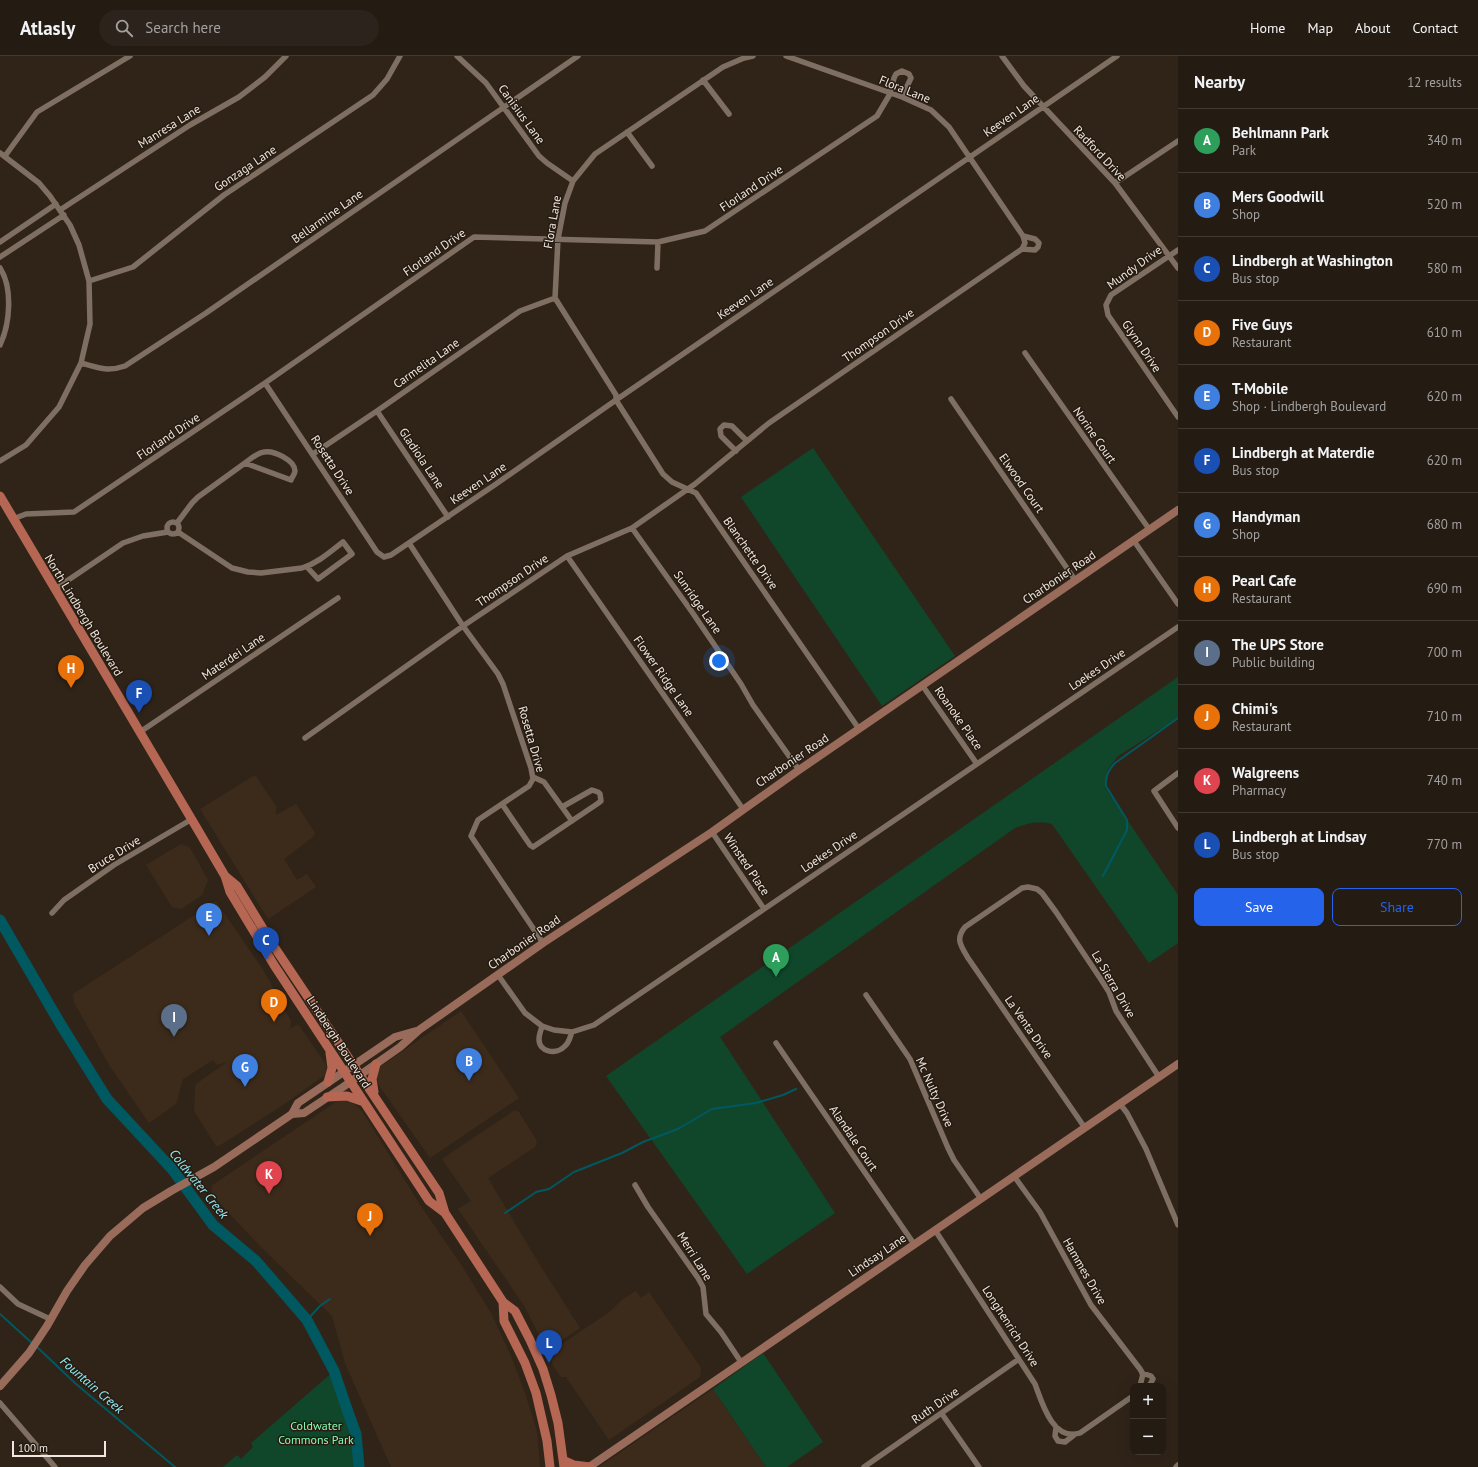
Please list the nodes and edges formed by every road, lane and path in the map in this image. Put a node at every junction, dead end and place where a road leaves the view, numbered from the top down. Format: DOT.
graph roads {
  1 [pos="130,56"];
  2 [pos="286,56"];
  3 [pos="400,56"];
  4 [pos="457,56"];
  5 [pos="578,56"];
  6 [pos="753,56"];
  7 [pos="786,56"];
  8 [pos="1002,56"];
  9 [pos="1117,56"];
  10 [pos="703,80"];
  11 [pos="890,94"];
  12 [pos="902,97"];
  13 [pos="505,107"];
  14 [pos="1042,107"];
  15 [pos="729,114"];
  16 [pos="627,132"];
  17 [pos="1178,141"];
  18 [pos="2,154"];
  19 [pos="970,157"];
  20 [pos="652,166"];
  21 [pos="573,181"];
  22 [pos="1115,183"];
  23 [pos="56,204"];
  24 [pos="62,212"];
  25 [pos="1023,236"];
  26 [pos="558,239"];
  27 [pos="0,242"];
  28 [pos="658,242"];
  29 [pos="1024,246"];
  30 [pos="1178,250"];
  31 [pos="1170,255"];
  32 [pos="0,257"];
  33 [pos="0,268"];
  34 [pos="658,268"];
  35 [pos="1178,268"];
  36 [pos="89,281"];
  37 [pos="555,298"];
  38 [pos="1106,305"];
  39 [pos="0,345"];
  40 [pos="1025,353"];
  41 [pos="81,363"];
  42 [pos="265,383"];
  43 [pos="951,399"];
  44 [pos="616,400"];
  45 [pos="377,411"];
  46 [pos="1178,417"];
  47 [pos="747,441"];
  48 [pos="736,451"];
  49 [pos="313,454"];
  50 [pos="0,461"];
  51 [pos="245,463"];
  52 [pos="688,490"];
  53 [pos="0,496"];
  54 [pos="1178,510"];
  55 [pos="448,517"];
  56 [pos="13,519"];
  57 [pos="177,523"];
  58 [pos="632,528"];
  59 [pos="1149,529"];
  60 [pos="168,532"];
  61 [pos="178,532"];
  62 [pos="1134,541"];
  63 [pos="409,543"];
  64 [pos="567,556"];
  65 [pos="384,557"];
  66 [pos="307,567"];
  67 [pos="1075,580"];
  68 [pos="55,589"];
  69 [pos="338,598"];
  70 [pos="1178,604"];
  71 [pos="463,626"];
  72 [pos="1178,627"];
  73 [pos="922,685"];
  74 [pos="859,729"];
  75 [pos="140,732"];
  76 [pos="306,738"];
  77 [pos="977,764"];
  78 [pos="799,770"];
  79 [pos="1178,773"];
  80 [pos="533,777"];
  81 [pos="502,804"];
  82 [pos="562,807"];
  83 [pos="743,809"];
  84 [pos="192,819"];
  85 [pos="572,822"];
  86 [pos="1178,828"];
  87 [pos="712,832"];
  88 [pos="209,849"];
  89 [pos="225,876"];
  90 [pos="1032,887"];
  91 [pos="764,909"];
  92 [pos="52,913"];
  93 [pos="543,943"];
  94 [pos="498,975"];
  95 [pos="866,995"];
  96 [pos="542,1026"];
  97 [pos="419,1030"];
  98 [pos="572,1032"];
  99 [pos="776,1043"];
  100 [pos="329,1049"];
  101 [pos="376,1064"];
  102 [pos="1178,1064"];
  103 [pos="354,1065"];
  104 [pos="344,1072"];
  105 [pos="360,1074"];
  106 [pos="1159,1077"];
  107 [pos="350,1081"];
  108 [pos="328,1082"];
  109 [pos="374,1095"];
  110 [pos="327,1097"];
  111 [pos="364,1102"];
  112 [pos="1120,1104"];
  113 [pos="292,1114"];
  114 [pos="1085,1128"];
  115 [pos="1014,1176"];
  116 [pos="635,1185"];
  117 [pos="981,1199"];
  118 [pos="445,1213"];
  119 [pos="1178,1225"];
  120 [pos="935,1230"];
  121 [pos="914,1244"];
  122 [pos="0,1286"];
  123 [pos="502,1302"];
  124 [pos="48,1323"];
  125 [pos="1019,1359"];
  126 [pos="741,1362"];
  127 [pos="1142,1373"];
  128 [pos="1140,1383"];
  129 [pos="1151,1383"];
  130 [pos="0,1386"];
  131 [pos="1130,1398"];
  132 [pos="0,1403"];
  133 [pos="942,1414"];
  134 [pos="1056,1427"];
  135 [pos="1074,1435"];
  136 [pos="563,1463"];
  137 [pos="55,1467"];
  138 [pos="550,1467"];
  139 [pos="590,1467"];
  140 [pos="864,1467"];
  141 [pos="979,1467"];
  1 -- 18 [label="street"];
  2 -- 24 [label="street, Manresa Lane"];
  3 -- 36 [label="street, Gonzaga Lane"];
  4 -- 13 [label="street, Canisius Lane"];
  5 -- 13 [label="street, Bellarmine Lane"];
  6 -- 10 [label="street, Flora Lane"];
  7 -- 11 [label="street, Flora Lane"];
  8 -- 14 [label="street, Radford Drive"];
  9 -- 14 [label="street, Keeven Lane"];
  10 -- 15 [label="street"];
  10 -- 16 [label="street, Flora Lane"];
  11 -- 12 [label="street, Flora Lane"];
  11 -- 12 [label="street, Florland Drive"];
  11 -- 28 [label="street, Florland Drive"];
  12 -- 19 [label="street, Flora Lane"];
  13 -- 21 [label="street, Canisius Lane"];
  13 -- 41 [label="street, Bellarmine Lane"];
  14 -- 19 [label="street, Keeven Lane"];
  14 -- 22 [label="street, Radford Drive"];
  16 -- 20 [label="street"];
  16 -- 21 [label="street, Flora Lane"];
  17 -- 22 [label="street"];
  18 -- 23 [label="street"];
  19 -- 25 [label="street, Flora Lane"];
  19 -- 44 [label="street, Keeven Lane"];
  21 -- 26 [label="street, Flora Lane"];
  22 -- 31 [label="street, Radford Drive"];
  23 -- 24 [label="street"];
  23 -- 27 [label="street"];
  24 -- 32 [label="street, Manresa Lane"];
  24 -- 36 [label="street"];
  25 -- 29 [label="street, Flora Lane"];
  25 -- 29 [label="street, Thompson Drive"];
  26 -- 28 [label="street, Florland Drive"];
  26 -- 37 [label="street, Flora Lane"];
  26 -- 42 [label="street, Florland Drive"];
  28 -- 34 [label="street"];
  29 -- 47 [label="street, Thompson Drive"];
  30 -- 31 [label="street, Mundy Drive"];
  31 -- 35 [label="street, Radford Drive"];
  31 -- 38 [label="street, Mundy Drive"];
  33 -- 39 [label="street"];
  36 -- 41 [label="street"];
  37 -- 44 [label="street"];
  37 -- 45 [label="street, Carmelita Lane"];
  38 -- 46 [label="street, Glynn Drive"];
  40 -- 59 [label="street, Norine Court"];
  41 -- 50 [label="street"];
  42 -- 49 [label="street, Rosetta Drive"];
  42 -- 56 [label="street, Florland Drive"];
  43 -- 67 [label="street, Elwood Court"];
  44 -- 52 [label="street, Blanchette Drive"];
  44 -- 55 [label="street, Keeven Lane"];
  45 -- 49 [label="street, Carmelita Lane"];
  45 -- 55 [label="street, Gladiola Lane"];
  47 -- 48 [label="street, Thompson Drive"];
  47 -- 48 [label="street"];
  48 -- 52 [label="street, Thompson Drive"];
  49 -- 65 [label="street, Rosetta Drive"];
  51 -- 51 [label="street"];
  51 -- 57 [label="street"];
  52 -- 58 [label="street, Thompson Drive"];
  52 -- 74 [label="street, Blanchette Drive"];
  53 -- 56 [label="main road, North Lindbergh Boulevard"];
  54 -- 59 [label="main road, Charbonier Road"];
  55 -- 63 [label="street, Keeven Lane"];
  56 -- 68 [label="main road, North Lindbergh Boulevard"];
  57 -- 60 [label="street"];
  57 -- 61 [label="street"];
  58 -- 64 [label="street, Thompson Drive"];
  58 -- 78 [label="street, Sunridge Lane"];
  59 -- 62 [label="main road, Charbonier Road"];
  60 -- 61 [label="street"];
  60 -- 68 [label="street"];
  61 -- 66 [label="street"];
  62 -- 67 [label="main road, Charbonier Road"];
  62 -- 70 [label="street"];
  63 -- 65 [label="street, Keeven Lane"];
  63 -- 71 [label="street, Rosetta Drive"];
  64 -- 71 [label="street, Thompson Drive"];
  64 -- 83 [label="street, Flower Ridge Lane"];
  66 -- 66 [label="street"];
  67 -- 73 [label="main road, Charbonier Road"];
  68 -- 75 [label="main road, North Lindbergh Boulevard"];
  69 -- 75 [label="street, Materdei Lane"];
  71 -- 76 [label="street, Thompson Drive"];
  71 -- 80 [label="street, Rosetta Drive"];
  72 -- 77 [label="street, Loekes Drive"];
  73 -- 74 [label="main road, Charbonier Road"];
  73 -- 77 [label="street, Roanoke Place"];
  74 -- 78 [label="main road, Charbonier Road"];
  75 -- 84 [label="main road, North Lindbergh Boulevard"];
  77 -- 91 [label="street, Loekes Drive"];
  78 -- 83 [label="main road, Charbonier Road"];
  79 -- 86 [label="street"];
  80 -- 81 [label="street, Rosetta Drive"];
  80 -- 82 [label="street"];
  81 -- 85 [label="street"];
  81 -- 93 [label="street, Rosetta Drive"];
  82 -- 85 [label="street"];
  82 -- 85 [label="street"];
  83 -- 87 [label="main road, Charbonier Road"];
  84 -- 88 [label="main road, North Lindbergh Boulevard"];
  84 -- 92 [label="street, Bruce Drive"];
  87 -- 91 [label="street, Winsted Place"];
  87 -- 93 [label="main road, Charbonier Road"];
  88 -- 89 [label="main road, Lindbergh Boulevard"];
  89 -- 100 [label="main road, Lindbergh Boulevard"];
  89 -- 103 [label="main road, Lindbergh Boulevard"];
  90 -- 106 [label="street, La Sierra Drive"];
  90 -- 114 [label="street, La Venta Drive"];
  91 -- 98 [label="street, Loekes Drive"];
  93 -- 94 [label="main road, Charbonier Road"];
  94 -- 96 [label="street, Loekes Drive"];
  94 -- 97 [label="main road, Charbonier Road"];
  95 -- 117 [label="street, Mc Nulty Drive"];
  96 -- 98 [label="street, Loekes Drive"];
  96 -- 98 [label="street"];
  97 -- 101 [label="main road, Charbonier Road"];
  97 -- 103 [label="main road, Charbonier Road"];
  99 -- 121 [label="street, Alandale Court"];
  100 -- 104 [label="main road, Lindbergh Boulevard"];
  100 -- 108 [label="main road"];
  101 -- 105 [label="main road, Charbonier Road"];
  101 -- 109 [label="main road"];
  102 -- 106 [label="main road, Lindsay Lane"];
  103 -- 104 [label="main road, Charbonier Road"];
  103 -- 105 [label="main road, Lindbergh Boulevard"];
  104 -- 107 [label="main road, Lindbergh Boulevard"];
  104 -- 108 [label="main road, Charbonier Road"];
  105 -- 107 [label="main road, Charbonier Road"];
  105 -- 109 [label="main road, Lindbergh Boulevard"];
  106 -- 112 [label="main road, Lindsay Lane"];
  107 -- 110 [label="main road, Charbonier Road"];
  107 -- 111 [label="main road, Lindbergh Boulevard"];
  108 -- 113 [label="main road, Charbonier Road"];
  109 -- 118 [label="main road, Lindbergh Boulevard"];
  110 -- 111 [label="main road"];
  110 -- 113 [label="main road, Charbonier Road"];
  111 -- 118 [label="main road, Lindbergh Boulevard"];
  112 -- 114 [label="main road, Lindsay Lane"];
  112 -- 119 [label="street"];
  113 -- 124 [label="main road"];
  114 -- 115 [label="main road, Lindsay Lane"];
  115 -- 117 [label="main road, Lindsay Lane"];
  115 -- 127 [label="street, Hammes Drive"];
  116 -- 126 [label="street, Merri Lane"];
  117 -- 120 [label="main road, Lindsay Lane"];
  118 -- 123 [label="main road, Lindbergh Boulevard"];
  120 -- 121 [label="main road, Lindsay Lane"];
  120 -- 125 [label="street, Longhenrich Drive"];
  121 -- 126 [label="main road, Lindsay Lane"];
  122 -- 124 [label="street"];
  123 -- 136 [label="main road, Lindbergh Boulevard"];
  123 -- 138 [label="main road, Lindbergh Boulevard"];
  124 -- 130 [label="main road"];
  125 -- 133 [label="street, Ruth Drive"];
  125 -- 134 [label="street, Longhenrich Drive"];
  126 -- 139 [label="main road, Lindsay Lane"];
  127 -- 128 [label="street"];
  127 -- 129 [label="street, Hammes Drive"];
  131 -- 135 [label="street"];
  132 -- 137 [label="street"];
  133 -- 140 [label="street, Ruth Drive"];
  133 -- 141 [label="street"];
  134 -- 135 [label="street, Longhenrich Drive"];
  134 -- 135 [label="street"];
  136 -- 139 [label="main road"];
}
